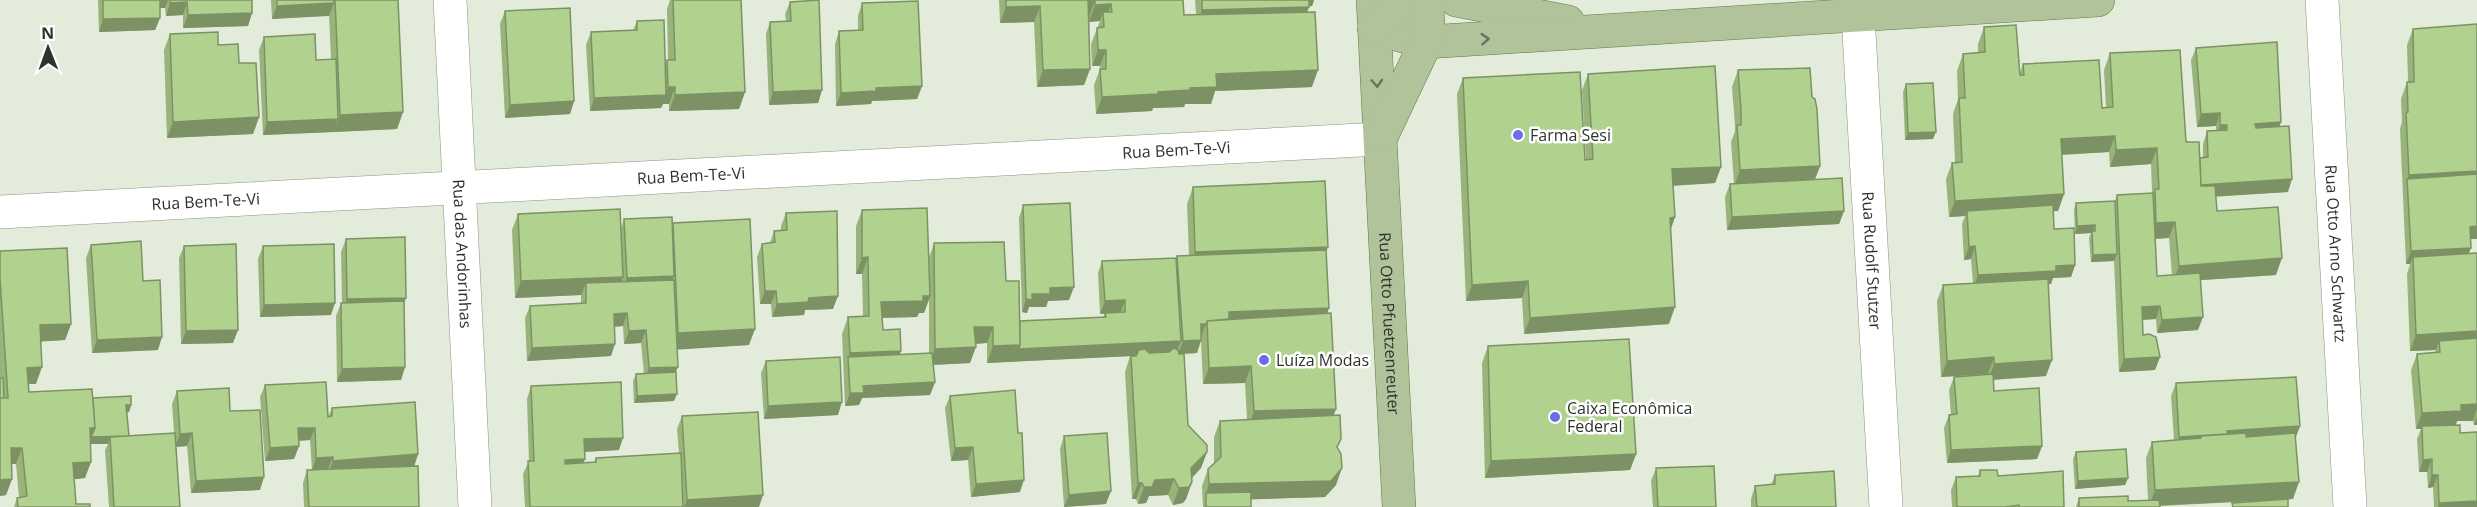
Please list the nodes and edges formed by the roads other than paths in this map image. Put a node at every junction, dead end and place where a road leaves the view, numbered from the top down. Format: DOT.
graph roads {
  1 [pos="1415,0"];
  2 [pos="1427,0"];
  3 [pos="1456,0"];
  4 [pos="2098,0"];
  5 [pos="2322,0"];
  6 [pos="450,2"];
  7 [pos="1374,13"];
  8 [pos="1857,15"];
  9 [pos="1611,30"];
  10 [pos="1426,42"];
  11 [pos="1380,140"];
  12 [pos="459,189"];
  13 [pos="0,212"];
  14 [pos="475,507"];
  15 [pos="1399,507"];
  16 [pos="1886,507"];
  17 [pos="2350,507"];
  1 -- 7 [label="main road"];
  2 -- 10 [label="main road, Rua Otto Pfuetzenreuter"];
  3 -- 9 [label="main road"];
  4 -- 8 [label="main road"];
  5 -- 17 [label="street, Rua Otto Arno Schwartz"];
  6 -- 12 [label="street, Rua das Andorinhas"];
  7 -- 10 [label="main road"];
  7 -- 11 [label="main road, Rua Otto Pfuetzenreuter, one-way"];
  8 -- 9 [label="main road"];
  8 -- 16 [label="street, Rua Rudolf Stutzer"];
  10 -- 9 [label="main road, one-way"];
  10 -- 11 [label="main road, Rua Otto Pfuetzenreuter"];
  11 -- 12 [label="street, Rua Bem-Te-Vi"];
  11 -- 15 [label="main road, Rua Otto Pfuetzenreuter"];
  12 -- 13 [label="street, Rua Bem-Te-Vi"];
  12 -- 14 [label="street, Rua das Andorinhas"];
}
